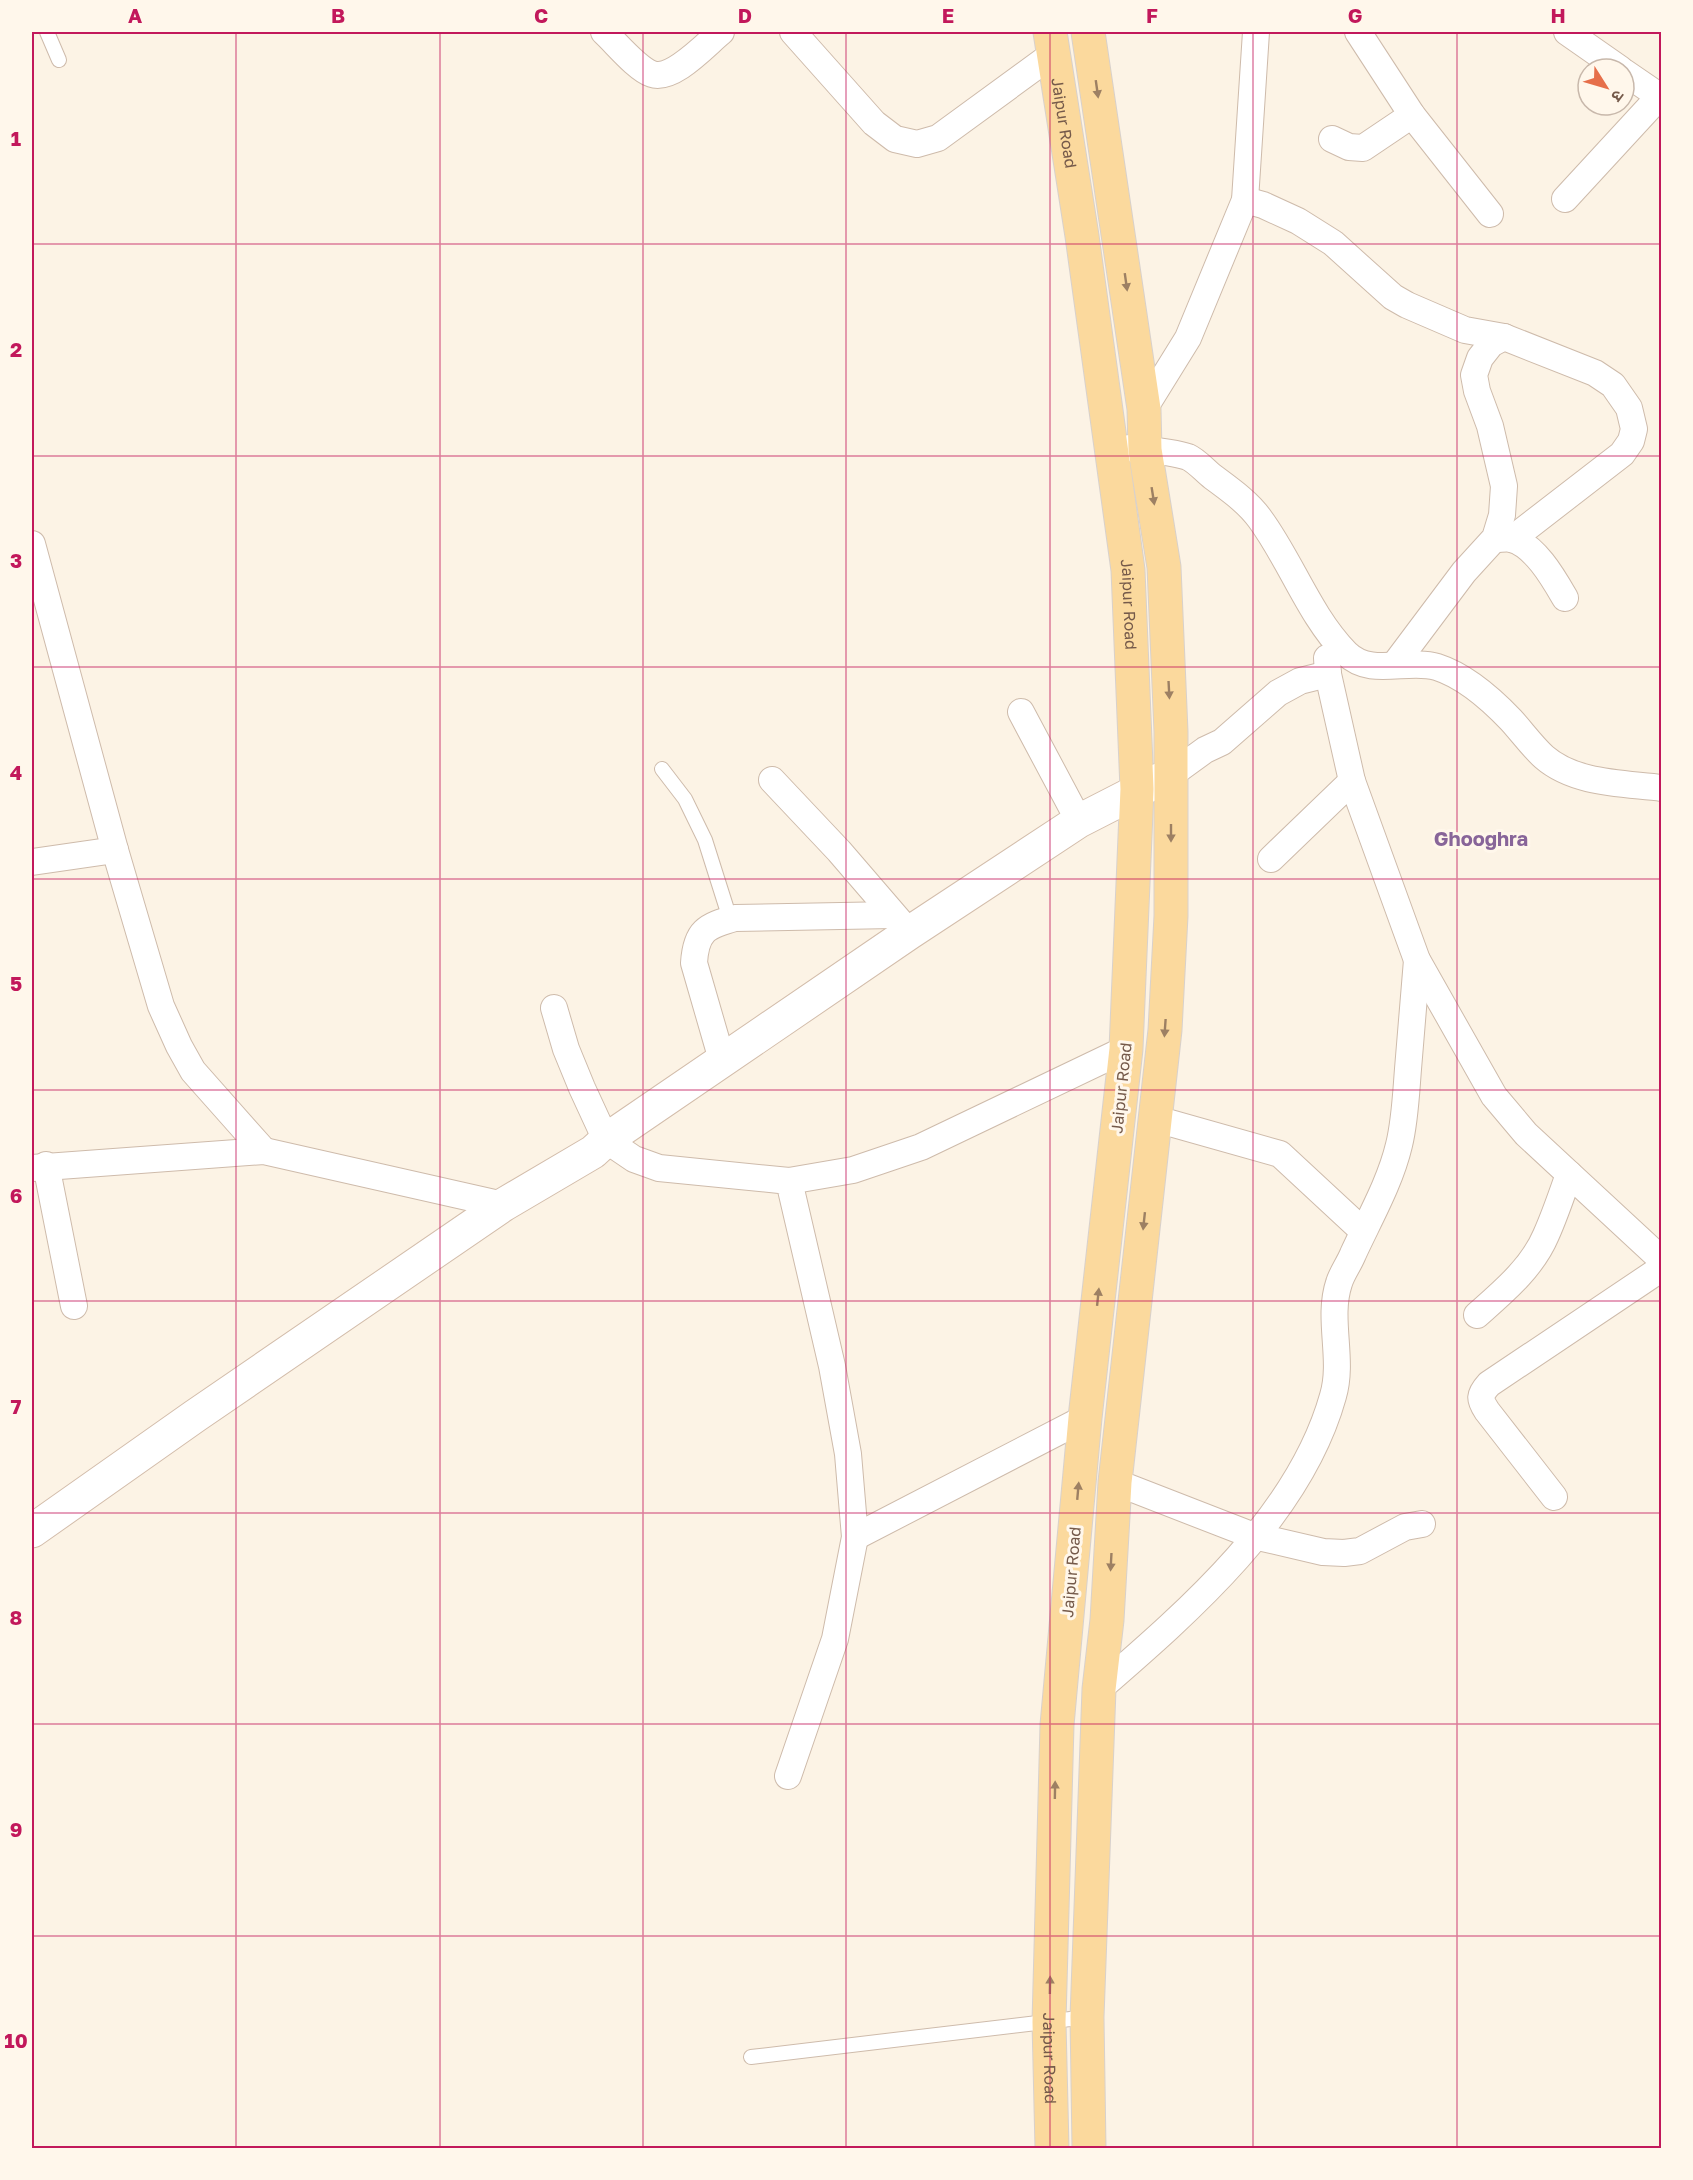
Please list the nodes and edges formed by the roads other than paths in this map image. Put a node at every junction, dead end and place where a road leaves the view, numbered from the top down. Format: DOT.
graph roads {
  1 [pos="47,32"];
  2 [pos="603,32"];
  3 [pos="721,32"];
  4 [pos="793,32"];
  5 [pos="1088,32"];
  6 [pos="1256,32"];
  7 [pos="1358,32"];
  8 [pos="1567,32"];
  9 [pos="1051,43"];
  10 [pos="1603,57"];
  11 [pos="59,60"];
  12 [pos="1636,80"];
  13 [pos="1660,97"];
  14 [pos="1412,115"];
  15 [pos="1332,139"];
  16 [pos="1565,199"];
  17 [pos="1245,200"];
  18 [pos="1490,214"];
  19 [pos="1504,338"];
  20 [pos="1144,409"];
  21 [pos="1112,447"];
  22 [pos="1145,450"];
  23 [pos="1504,539"];
  24 [pos="32,544"];
  25 [pos="1565,598"];
  26 [pos="1324,625"];
  27 [pos="1395,664"];
  28 [pos="1328,674"];
  29 [pos="1020,712"];
  30 [pos="662,769"];
  31 [pos="1172,774"];
  32 [pos="772,780"];
  33 [pos="1352,781"];
  34 [pos="1662,788"];
  35 [pos="1137,789"];
  36 [pos="1079,821"];
  37 [pos="115,850"];
  38 [pos="1271,859"];
  39 [pos="32,862"];
  40 [pos="730,919"];
  41 [pos="901,924"];
  42 [pos="1417,960"];
  43 [pos="554,1008"];
  44 [pos="1126,1049"];
  45 [pos="722,1060"];
  46 [pos="1156,1119"];
  47 [pos="606,1140"];
  48 [pos="264,1151"];
  49 [pos="39,1167"];
  50 [pos="1569,1174"];
  51 [pos="789,1180"];
  52 [pos="503,1205"];
  53 [pos="1364,1231"];
  54 [pos="1662,1260"];
  55 [pos="1662,1268"];
  56 [pos="74,1306"];
  57 [pos="1477,1315"];
  58 [pos="1084,1430"];
  59 [pos="1120,1445"];
  60 [pos="1115,1482"];
  61 [pos="1554,1497"];
  62 [pos="1422,1524"];
  63 [pos="32,1531"];
  64 [pos="1254,1536"];
  65 [pos="855,1537"];
  66 [pos="1099,1689"];
  67 [pos="788,1776"];
  68 [pos="1087,2017"];
  69 [pos="1049,2022"];
  70 [pos="751,2057"];
  71 [pos="1052,2148"];
  72 [pos="1089,2148"];
  1 -- 11 [label="lane"];
  2 -- 3 [label="street"];
  4 -- 9 [label="street"];
  5 -- 20 [label="main road, one-way"];
  6 -- 17 [label="street"];
  7 -- 14 [label="street"];
  8 -- 10 [label="street"];
  9 -- 21 [label="main road, Jaipur Road"];
  12 -- 13 [label="street"];
  13 -- 16 [label="street"];
  14 -- 15 [label="street"];
  14 -- 18 [label="street"];
  17 -- 19 [label="street"];
  17 -- 20 [label="street"];
  19 -- 23 [label="street"];
  19 -- 23 [label="street"];
  20 -- 22 [label="main road"];
  21 -- 22 [label="street"];
  21 -- 35 [label="main road, Jaipur Road"];
  22 -- 26 [label="street"];
  22 -- 31 [label="main road, one-way"];
  23 -- 25 [label="street"];
  23 -- 27 [label="street"];
  24 -- 37 [label="street"];
  26 -- 27 [label="street"];
  26 -- 28 [label="street"];
  27 -- 34 [label="street"];
  28 -- 31 [label="street"];
  28 -- 33 [label="street"];
  29 -- 36 [label="street"];
  30 -- 40 [label="lane"];
  31 -- 35 [label="street"];
  31 -- 46 [label="main road, one-way"];
  32 -- 41 [label="street"];
  33 -- 38 [label="street"];
  33 -- 42 [label="street"];
  35 -- 36 [label="street"];
  35 -- 44 [label="main road, Jaipur Road"];
  36 -- 41 [label="street"];
  37 -- 39 [label="street"];
  37 -- 48 [label="street"];
  40 -- 41 [label="street"];
  40 -- 45 [label="street"];
  41 -- 45 [label="street"];
  42 -- 50 [label="street"];
  42 -- 53 [label="street"];
  43 -- 47 [label="street"];
  44 -- 51 [label="street"];
  58 -- 44 [label="main road, Jaipur Road, one-way"];
  45 -- 47 [label="street"];
  46 -- 53 [label="street"];
  46 -- 59 [label="main road, one-way"];
  47 -- 51 [label="street"];
  47 -- 52 [label="street"];
  48 -- 49 [label="street"];
  48 -- 52 [label="street"];
  49 -- 56 [label="street"];
  50 -- 54 [label="street"];
  50 -- 57 [label="street"];
  51 -- 65 [label="street"];
  52 -- 63 [label="street"];
  53 -- 64 [label="street"];
  55 -- 61 [label="street"];
  58 -- 59 [label="main road"];
  58 -- 65 [label="street"];
  69 -- 58 [label="main road, Jaipur Road, one-way"];
  59 -- 60 [label="main road"];
  60 -- 64 [label="street"];
  60 -- 66 [label="main road, one-way"];
  62 -- 64 [label="street"];
  64 -- 66 [label="street"];
  65 -- 67 [label="street"];
  66 -- 68 [label="main road"];
  68 -- 69 [label="lane"];
  68 -- 72 [label="main road"];
  69 -- 70 [label="lane"];
  69 -- 71 [label="main road, Jaipur Road"];
}
